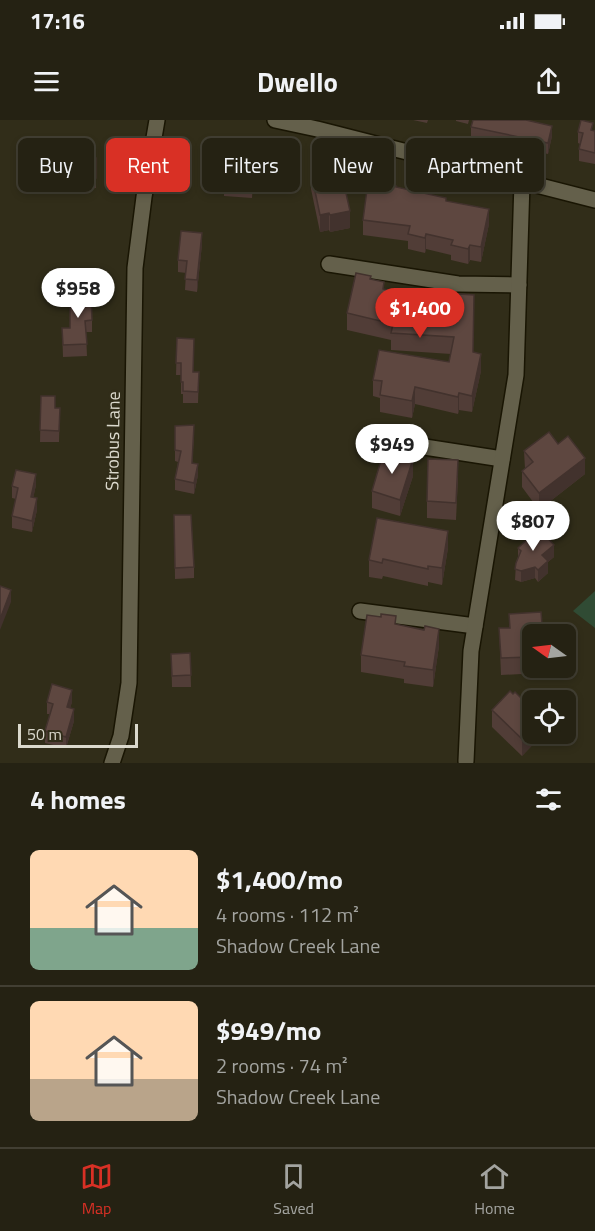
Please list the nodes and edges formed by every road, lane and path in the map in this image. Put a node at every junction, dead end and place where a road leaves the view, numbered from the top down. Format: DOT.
graph roads {
  1 [pos="158,120"];
  2 [pos="275,120"];
  3 [pos="406,152"];
  4 [pos="544,187"];
  5 [pos="522,192"];
  6 [pos="595,200"];
  7 [pos="329,264"];
  8 [pos="519,285"];
  9 [pos="386,441"];
  10 [pos="502,459"];
  11 [pos="360,611"];
  12 [pos="475,626"];
  13 [pos="466,761"];
  14 [pos="112,763"];
  1 -- 14 [label="street, Strobus Lane"];
  2 -- 3 [label="street"];
  4 -- 6 [label="street"];
  5 -- 8 [label="street"];
  7 -- 8 [label="street"];
  8 -- 10 [label="street"];
  9 -- 10 [label="street"];
  10 -- 12 [label="street"];
  11 -- 12 [label="street"];
  12 -- 13 [label="street"];
}
